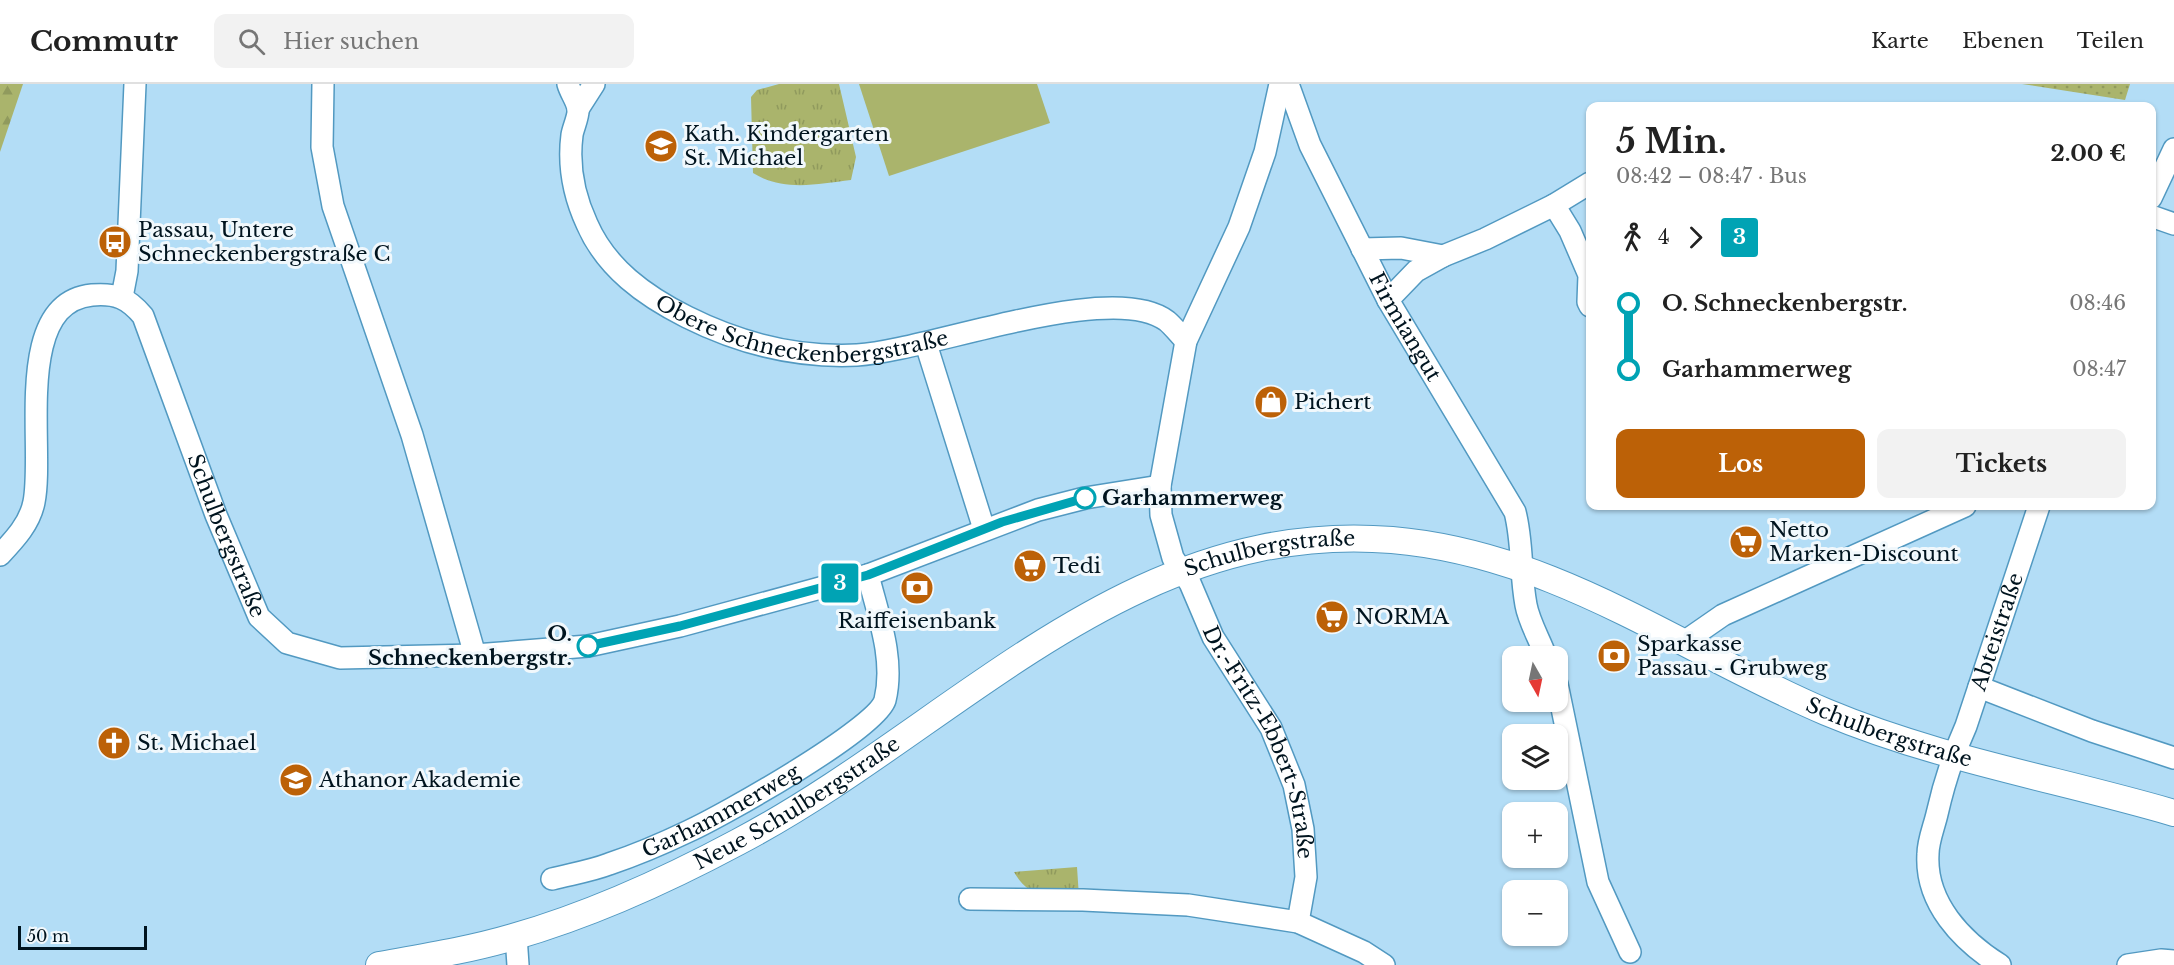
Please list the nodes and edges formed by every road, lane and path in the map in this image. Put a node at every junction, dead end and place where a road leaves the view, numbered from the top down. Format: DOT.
graph roads {
  1 [pos="135,84"];
  2 [pos="323,84"];
  3 [pos="568,84"];
  4 [pos="594,84"];
  5 [pos="1280,84"];
  6 [pos="1288,84"];
  7 [pos="578,109"];
  8 [pos="2174,149"];
  9 [pos="1586,185"];
  10 [pos="2156,187"];
  11 [pos="1554,205"];
  12 [pos="2156,218"];
  13 [pos="2174,224"];
  14 [pos="1362,249"];
  15 [pos="1443,256"];
  16 [pos="1586,265"];
  17 [pos="122,297"];
  18 [pos="1388,300"];
  19 [pos="1186,341"];
  20 [pos="926,344"];
  21 [pos="1160,486"];
  22 [pos="1956,510"];
  23 [pos="2038,510"];
  24 [pos="984,529"];
  25 [pos="0,555"];
  26 [pos="1521,567"];
  27 [pos="1181,572"];
  28 [pos="868,575"];
  29 [pos="1684,642"];
  30 [pos="1542,646"];
  31 [pos="475,655"];
  32 [pos="1978,687"];
  33 [pos="1563,712"];
  34 [pos="1953,756"];
  35 [pos="2174,758"];
  36 [pos="2174,813"];
  37 [pos="552,879"];
  38 [pos="970,899"];
  39 [pos="1298,922"];
  40 [pos="516,936"];
  41 [pos="1630,952"];
  42 [pos="2174,960"];
  43 [pos="1992,962"];
  44 [pos="379,965"];
  45 [pos="518,965"];
  46 [pos="1384,965"];
  47 [pos="2128,965"];
  1 -- 17 [label="street"];
  2 -- 31 [label="street"];
  3 -- 7 [label="street"];
  4 -- 7 [label="street"];
  5 -- 19 [label="street"];
  6 -- 14 [label="street, Firmiangut"];
  7 -- 20 [label="street, Obere Schneckenbergstraße"];
  8 -- 10 [label="street"];
  9 -- 11 [label="street"];
  11 -- 15 [label="street"];
  11 -- 16 [label="street"];
  12 -- 13 [label="street"];
  14 -- 15 [label="street"];
  14 -- 18 [label="street, Firmiangut"];
  15 -- 18 [label="street"];
  17 -- 25 [label="street"];
  17 -- 31 [label="street, Schulbergstraße"];
  18 -- 26 [label="street, Firmiangut"];
  19 -- 20 [label="street, Obere Schneckenbergstraße"];
  19 -- 21 [label="street"];
  20 -- 24 [label="street"];
  21 -- 24 [label="street, Schulbergstraße"];
  21 -- 27 [label="street, Schulbergstraße"];
  22 -- 29 [label="street"];
  23 -- 32 [label="street, Abteistraße"];
  24 -- 28 [label="street, Schulbergstraße"];
  26 -- 27 [label="street, Schulbergstraße"];
  26 -- 29 [label="street, Schulbergstraße"];
  26 -- 30 [label="street"];
  27 -- 39 [label="street, Dr.-Fritz-Ebbert-Straße"];
  27 -- 40 [label="street, Neue Schulbergstraße"];
  28 -- 31 [label="street, Schulbergstraße"];
  28 -- 37 [label="street, Garhammerweg"];
  29 -- 34 [label="street, Schulbergstraße"];
  32 -- 34 [label="street, Abteistraße"];
  32 -- 35 [label="street"];
  33 -- 41 [label="street"];
  34 -- 36 [label="street, Schulbergstraße"];
  34 -- 43 [label="street, Abteistraße"];
  38 -- 39 [label="street"];
  39 -- 46 [label="street"];
  40 -- 44 [label="street, Neue Schulbergstraße"];
  40 -- 45 [label="street"];
  42 -- 47 [label="street"];
}
